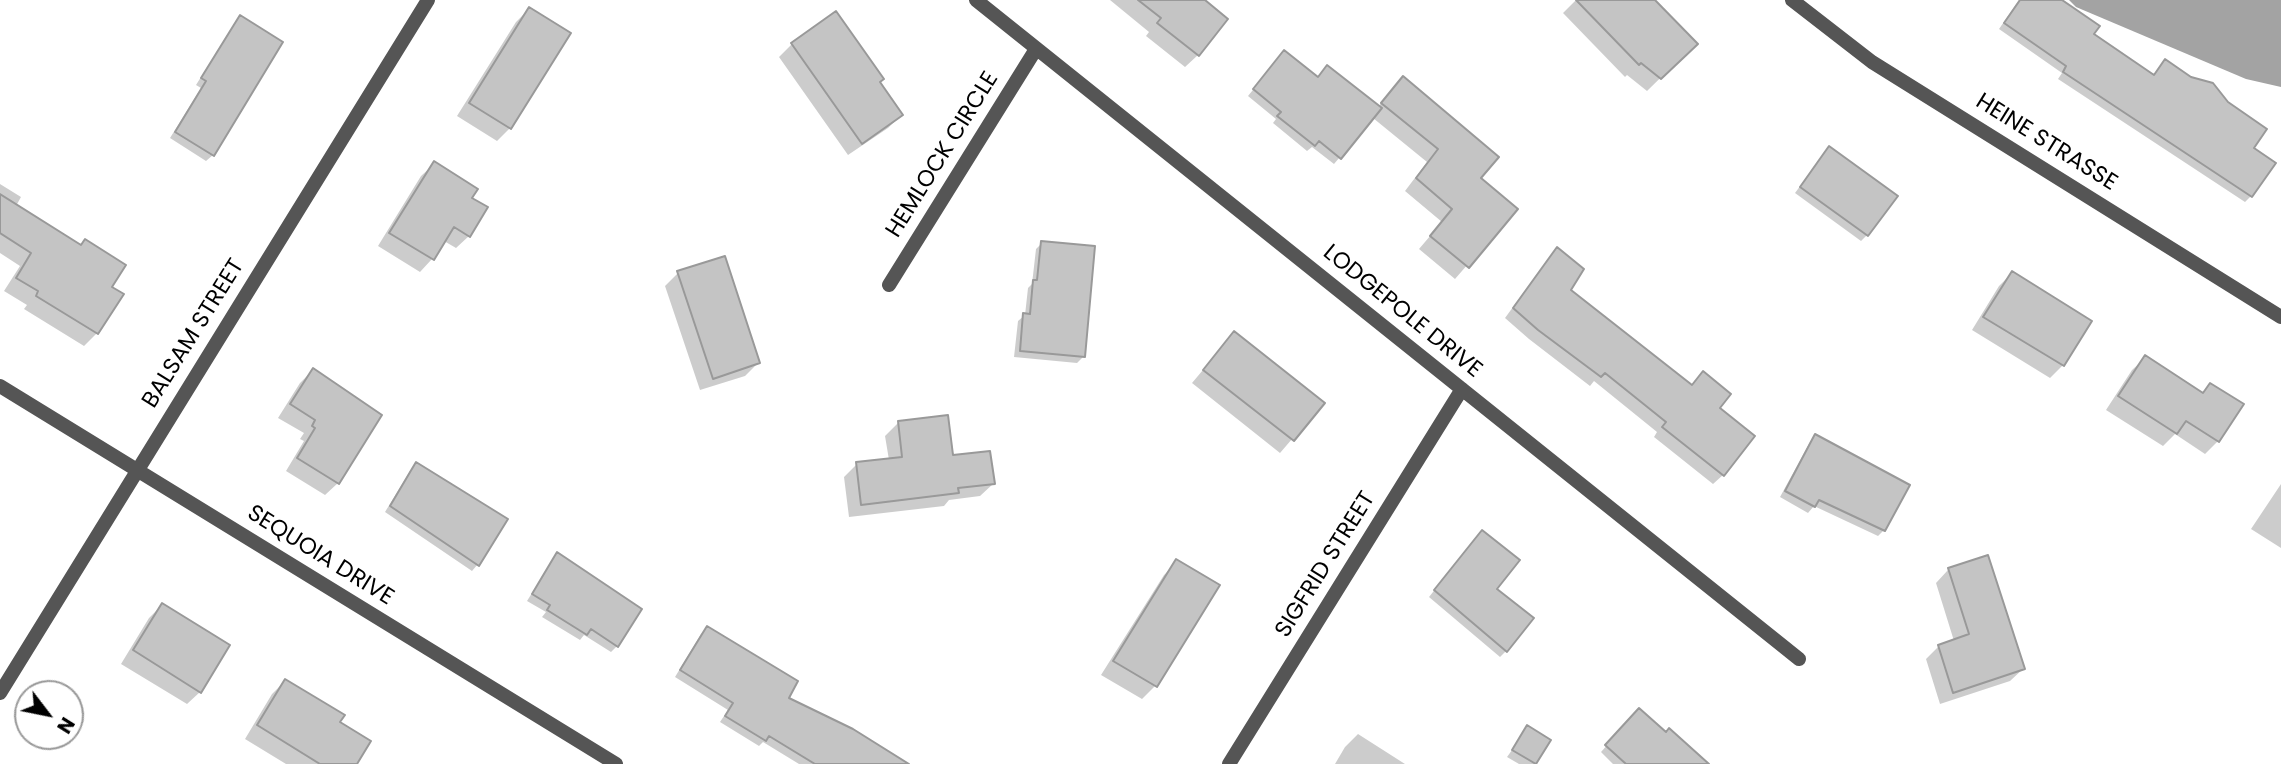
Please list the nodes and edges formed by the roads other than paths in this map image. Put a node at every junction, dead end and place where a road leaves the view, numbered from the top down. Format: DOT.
graph roads {
  1 [pos="428,0"];
  2 [pos="976,0"];
  3 [pos="1792,0"];
  4 [pos="1036,48"];
  5 [pos="889,285"];
  6 [pos="2281,317"];
  7 [pos="0,386"];
  8 [pos="1462,389"];
  9 [pos="137,470"];
  10 [pos="1799,659"];
  11 [pos="0,693"];
  12 [pos="616,764"];
  13 [pos="1229,764"];
  1 -- 9 [label="street, BALSAM STREET"];
  2 -- 4 [label="street, LODGEPOLE DRIVE"];
  3 -- 6 [label="street, HEINE STRASSE"];
  4 -- 5 [label="street, HEMLOCK CIRCLE"];
  4 -- 8 [label="street, LODGEPOLE DRIVE"];
  7 -- 9 [label="street, SEQUOIA DRIVE"];
  8 -- 10 [label="street, LODGEPOLE DRIVE"];
  8 -- 13 [label="street, SIGFRID STREET"];
  9 -- 11 [label="street, BALSAM STREET"];
  9 -- 12 [label="street, SEQUOIA DRIVE"];
}
